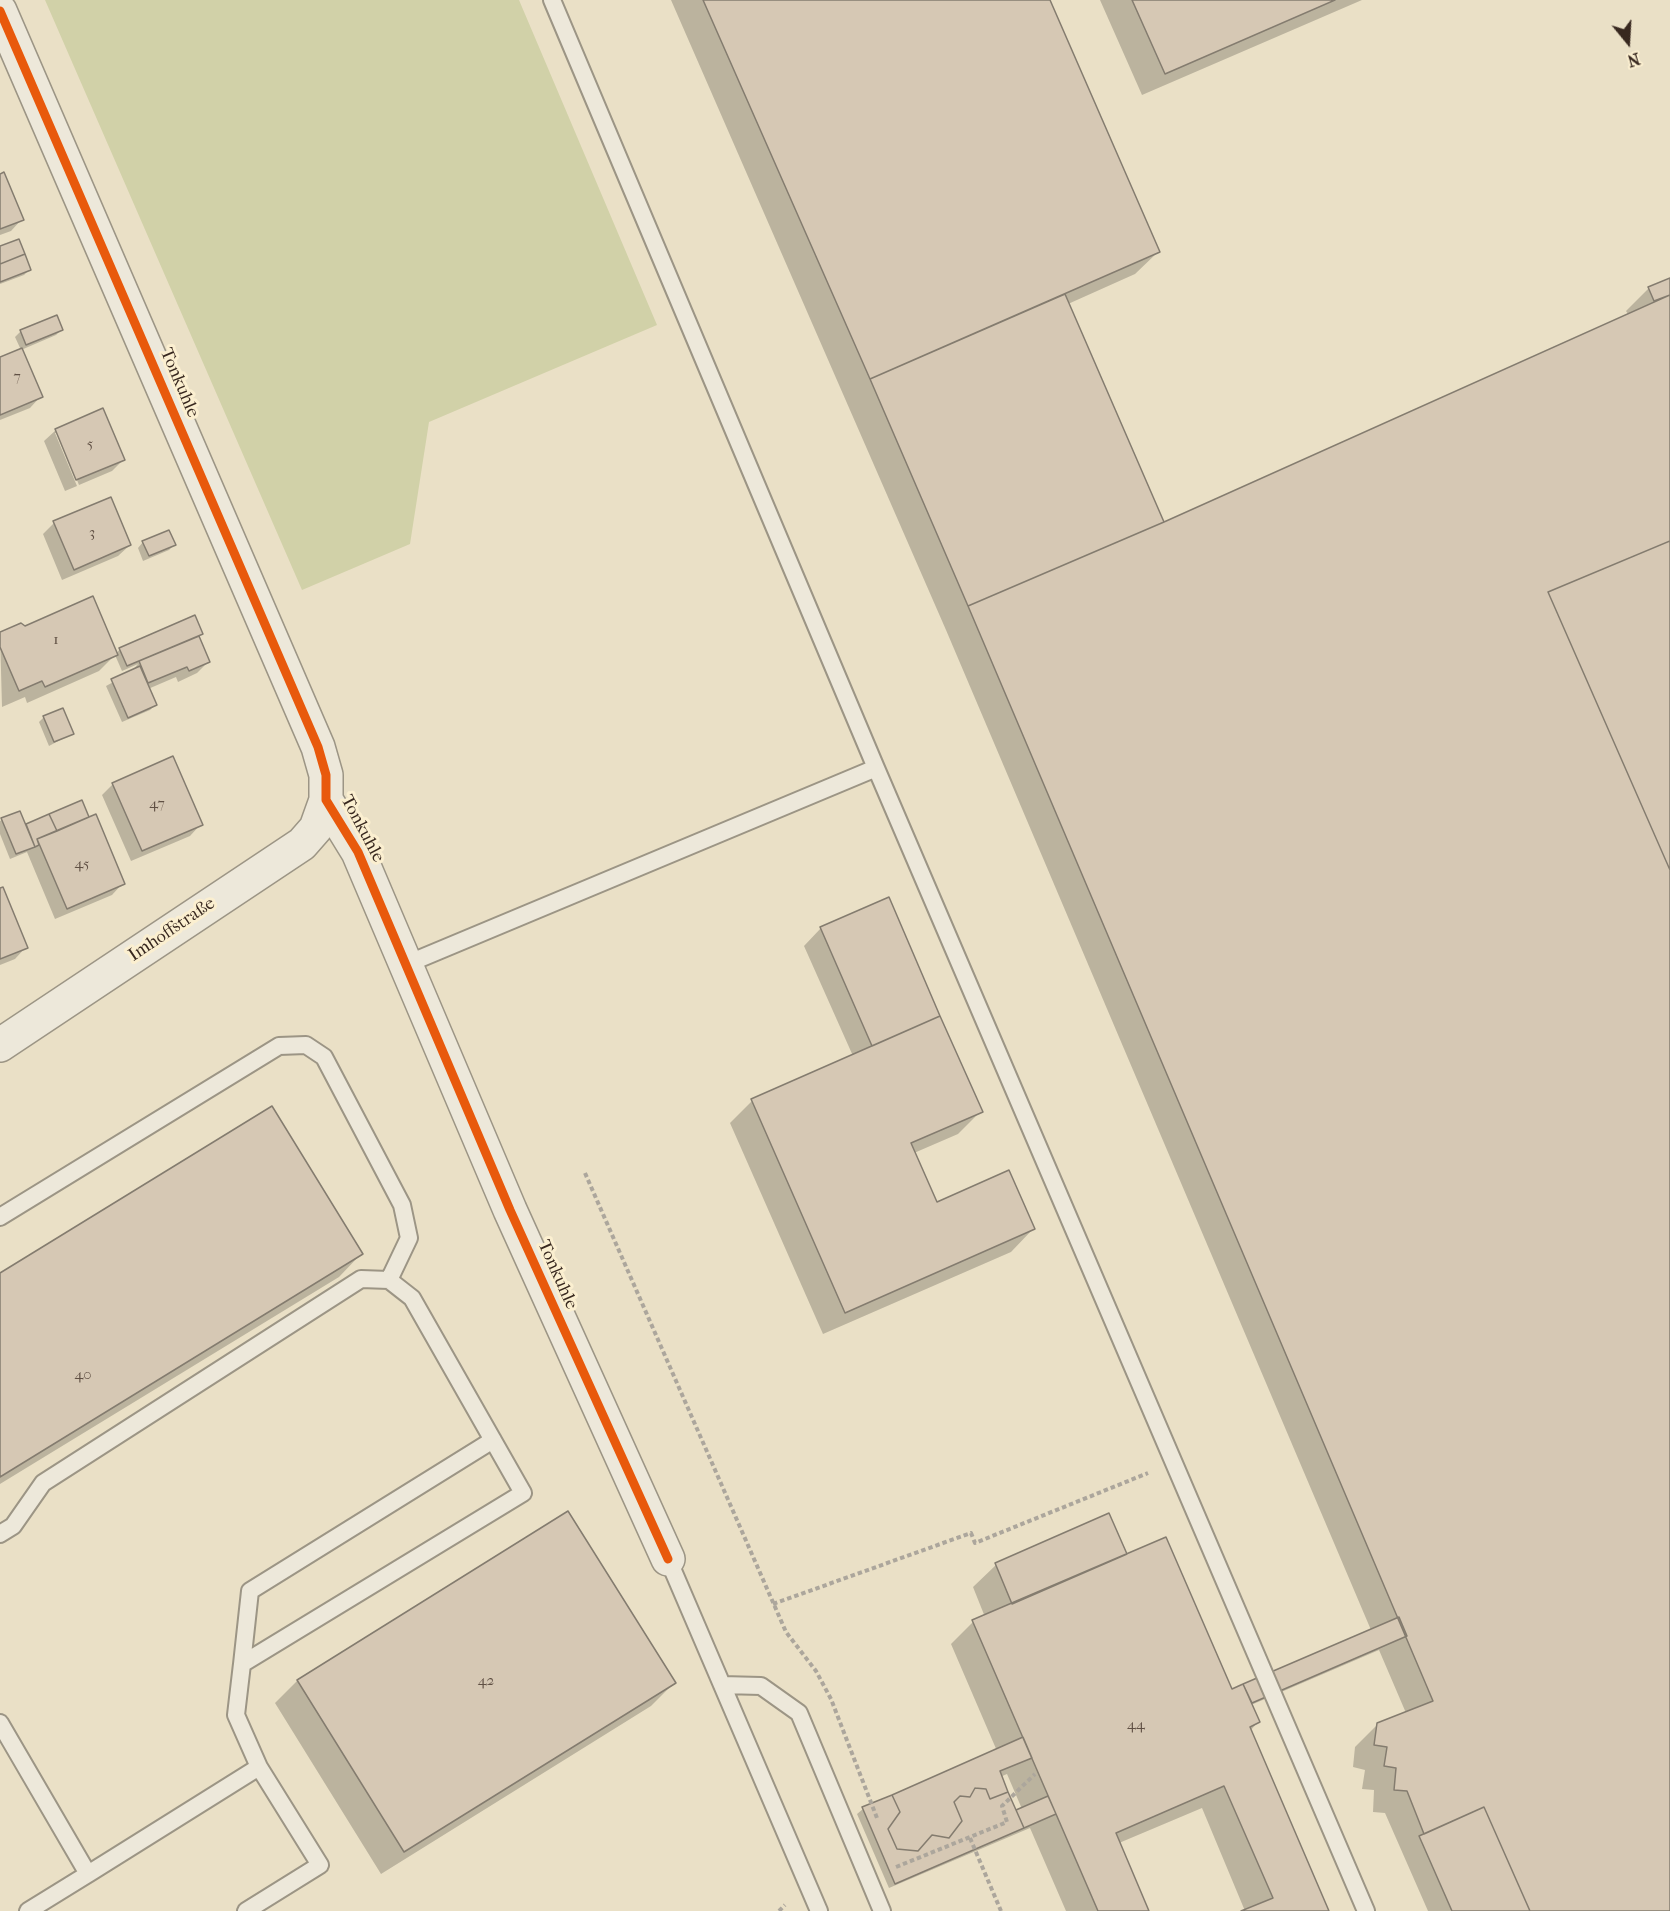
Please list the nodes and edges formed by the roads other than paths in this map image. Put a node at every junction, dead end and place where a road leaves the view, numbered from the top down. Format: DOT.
graph roads {
  1 [pos="552,0"];
  2 [pos="0,11"];
  3 [pos="876,768"];
  4 [pos="326,800"];
  5 [pos="407,964"];
  6 [pos="0,1045"];
  7 [pos="0,1217"];
  8 [pos="389,1280"];
  9 [pos="493,1440"];
  10 [pos="0,1534"];
  11 [pos="668,1559"];
  12 [pos="242,1664"];
  13 [pos="722,1685"];
  14 [pos="0,1724"];
  15 [pos="259,1767"];
  16 [pos="88,1874"];
  17 [pos="28,1911"];
  18 [pos="246,1911"];
  19 [pos="819,1911"];
  20 [pos="882,1911"];
  21 [pos="1366,1911"];
  1 -- 3 [label="lane"];
  2 -- 4 [label="street, Tonkuhle"];
  3 -- 5 [label="lane"];
  3 -- 21 [label="lane"];
  4 -- 5 [label="street, Tonkuhle"];
  4 -- 6 [label="street, Imhoffstraße"];
  5 -- 11 [label="street, Tonkuhle"];
  7 -- 8 [label="lane"];
  8 -- 9 [label="lane"];
  8 -- 10 [label="lane"];
  9 -- 12 [label="lane"];
  9 -- 12 [label="lane"];
  11 -- 13 [label="lane"];
  12 -- 15 [label="lane"];
  13 -- 19 [label="lane"];
  13 -- 20 [label="lane"];
  14 -- 16 [label="lane"];
  15 -- 16 [label="lane"];
  15 -- 18 [label="lane"];
  16 -- 17 [label="lane"];
}
